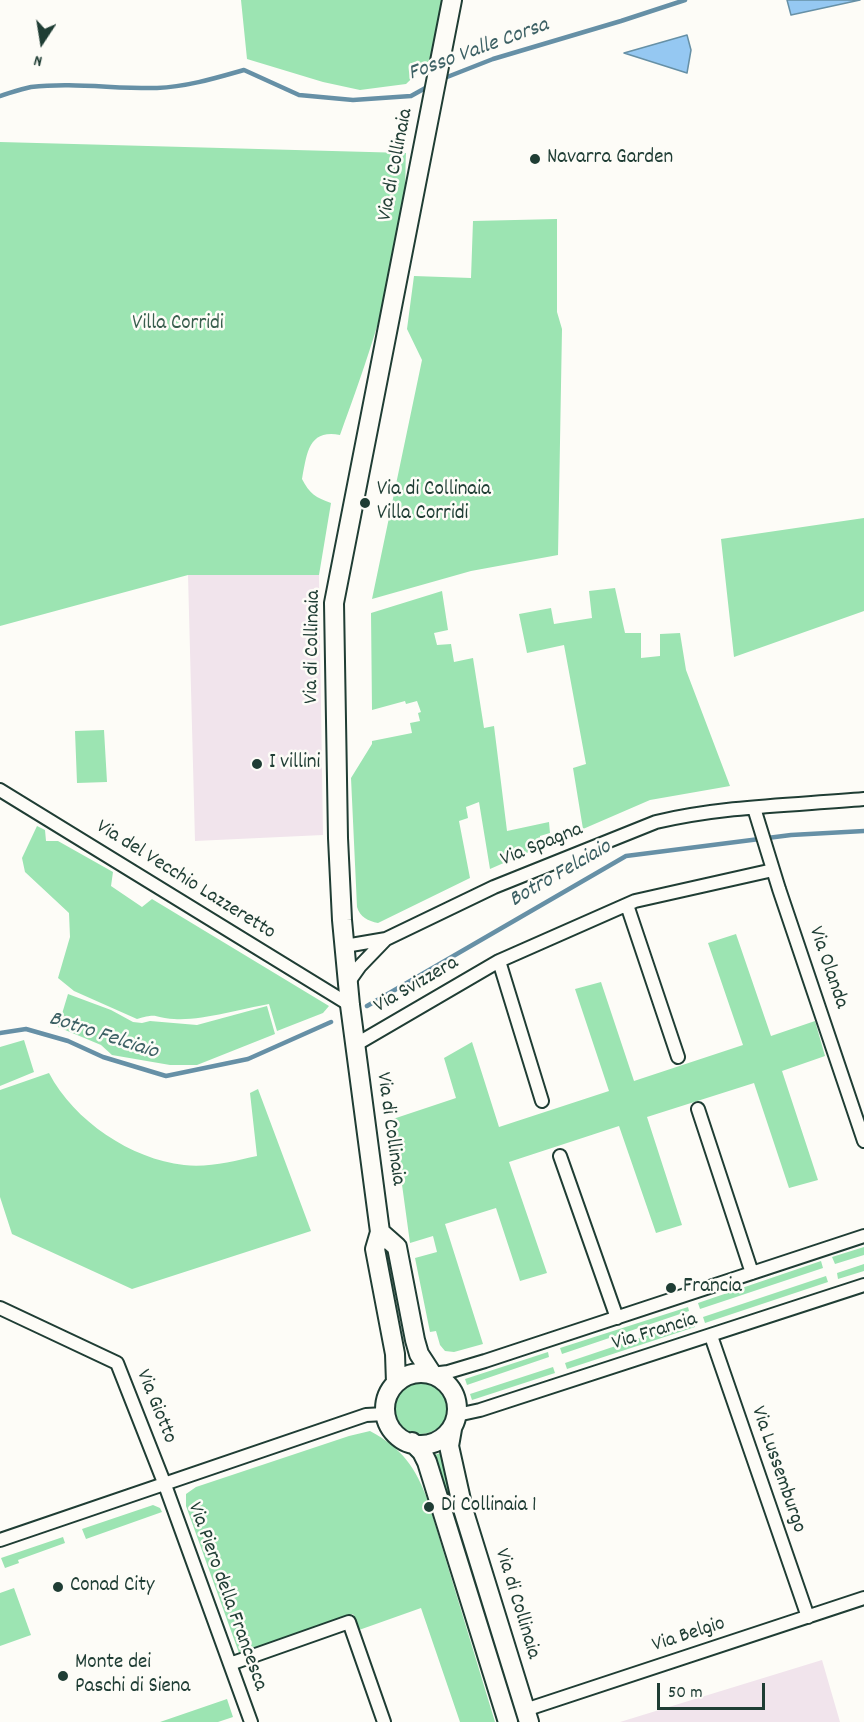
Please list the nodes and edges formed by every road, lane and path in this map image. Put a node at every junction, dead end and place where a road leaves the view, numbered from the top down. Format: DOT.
graph roads {
  1 [pos="452,0"];
  2 [pos="0,790"];
  3 [pos="864,800"];
  4 [pos="754,808"];
  5 [pos="772,867"];
  6 [pos="627,905"];
  7 [pos="386,939"];
  8 [pos="345,945"];
  9 [pos="499,961"];
  10 [pos="348,983"];
  11 [pos="350,1005"];
  12 [pos="355,1045"];
  13 [pos="678,1057"];
  14 [pos="542,1101"];
  15 [pos="698,1109"];
  16 [pos="864,1141"];
  17 [pos="560,1156"];
  18 [pos="380,1232"];
  19 [pos="864,1236"];
  20 [pos="752,1273"];
  21 [pos="864,1285"];
  22 [pos="0,1308"];
  23 [pos="616,1318"];
  24 [pos="711,1336"];
  25 [pos="432,1374"];
  26 [pos="396,1383"];
  27 [pos="385,1414"];
  28 [pos="454,1422"];
  29 [pos="412,1442"];
  30 [pos="165,1485"];
  31 [pos="0,1540"];
  32 [pos="864,1598"];
  33 [pos="808,1617"];
  34 [pos="230,1664"];
  35 [pos="527,1716"];
  36 [pos="251,1722"];
  37 [pos="384,1722"];
  38 [pos="508,1722"];
  1 -- 8 [label="street, Via di Collinaia"];
  2 -- 11 [label="street, Via del Vecchio Lazzeretto"];
  3 -- 4 [label="street, Via Spagna"];
  4 -- 5 [label="street, Via Olanda"];
  4 -- 7 [label="street, Via Spagna"];
  5 -- 6 [label="street, Via Svizzera"];
  5 -- 16 [label="street, Via Olanda"];
  6 -- 9 [label="street, Via Svizzera"];
  6 -- 13 [label="street"];
  7 -- 8 [label="street, Via Spagna"];
  7 -- 10 [label="street, Via Spagna"];
  8 -- 10 [label="street, Via di Collinaia"];
  9 -- 12 [label="street, Via Svizzera"];
  9 -- 14 [label="street"];
  10 -- 11 [label="street, Via di Collinaia"];
  11 -- 12 [label="street, Via di Collinaia"];
  12 -- 18 [label="street, Via di Collinaia"];
  15 -- 20 [label="street"];
  17 -- 23 [label="street, Via Francia"];
  18 -- 25 [label="street"];
  18 -- 26 [label="street, Via di Collinaia"];
  19 -- 20 [label="street, Via Francia"];
  20 -- 23 [label="street, Via Francia"];
  21 -- 24 [label="street, Via Francia"];
  22 -- 30 [label="street, Via Giotto"];
  23 -- 25 [label="street, Via Francia"];
  24 -- 28 [label="street, Via Francia"];
  24 -- 33 [label="street, Via Lussemburgo"];
  25 -- 26 [label="street"];
  25 -- 28 [label="street"];
  26 -- 27 [label="street"];
  27 -- 29 [label="street"];
  27 -- 30 [label="street"];
  28 -- 29 [label="street"];
  28 -- 35 [label="street, Via di Collinaia"];
  29 -- 38 [label="street, Via di Collinaia"];
  30 -- 31 [label="street"];
  30 -- 34 [label="street, Via Piero della Francesca"];
  32 -- 33 [label="street, Via Belgio"];
  33 -- 35 [label="street, Via Belgio"];
  34 -- 36 [label="street, Via Piero della Francesca"];
  34 -- 37 [label="street"];
}
